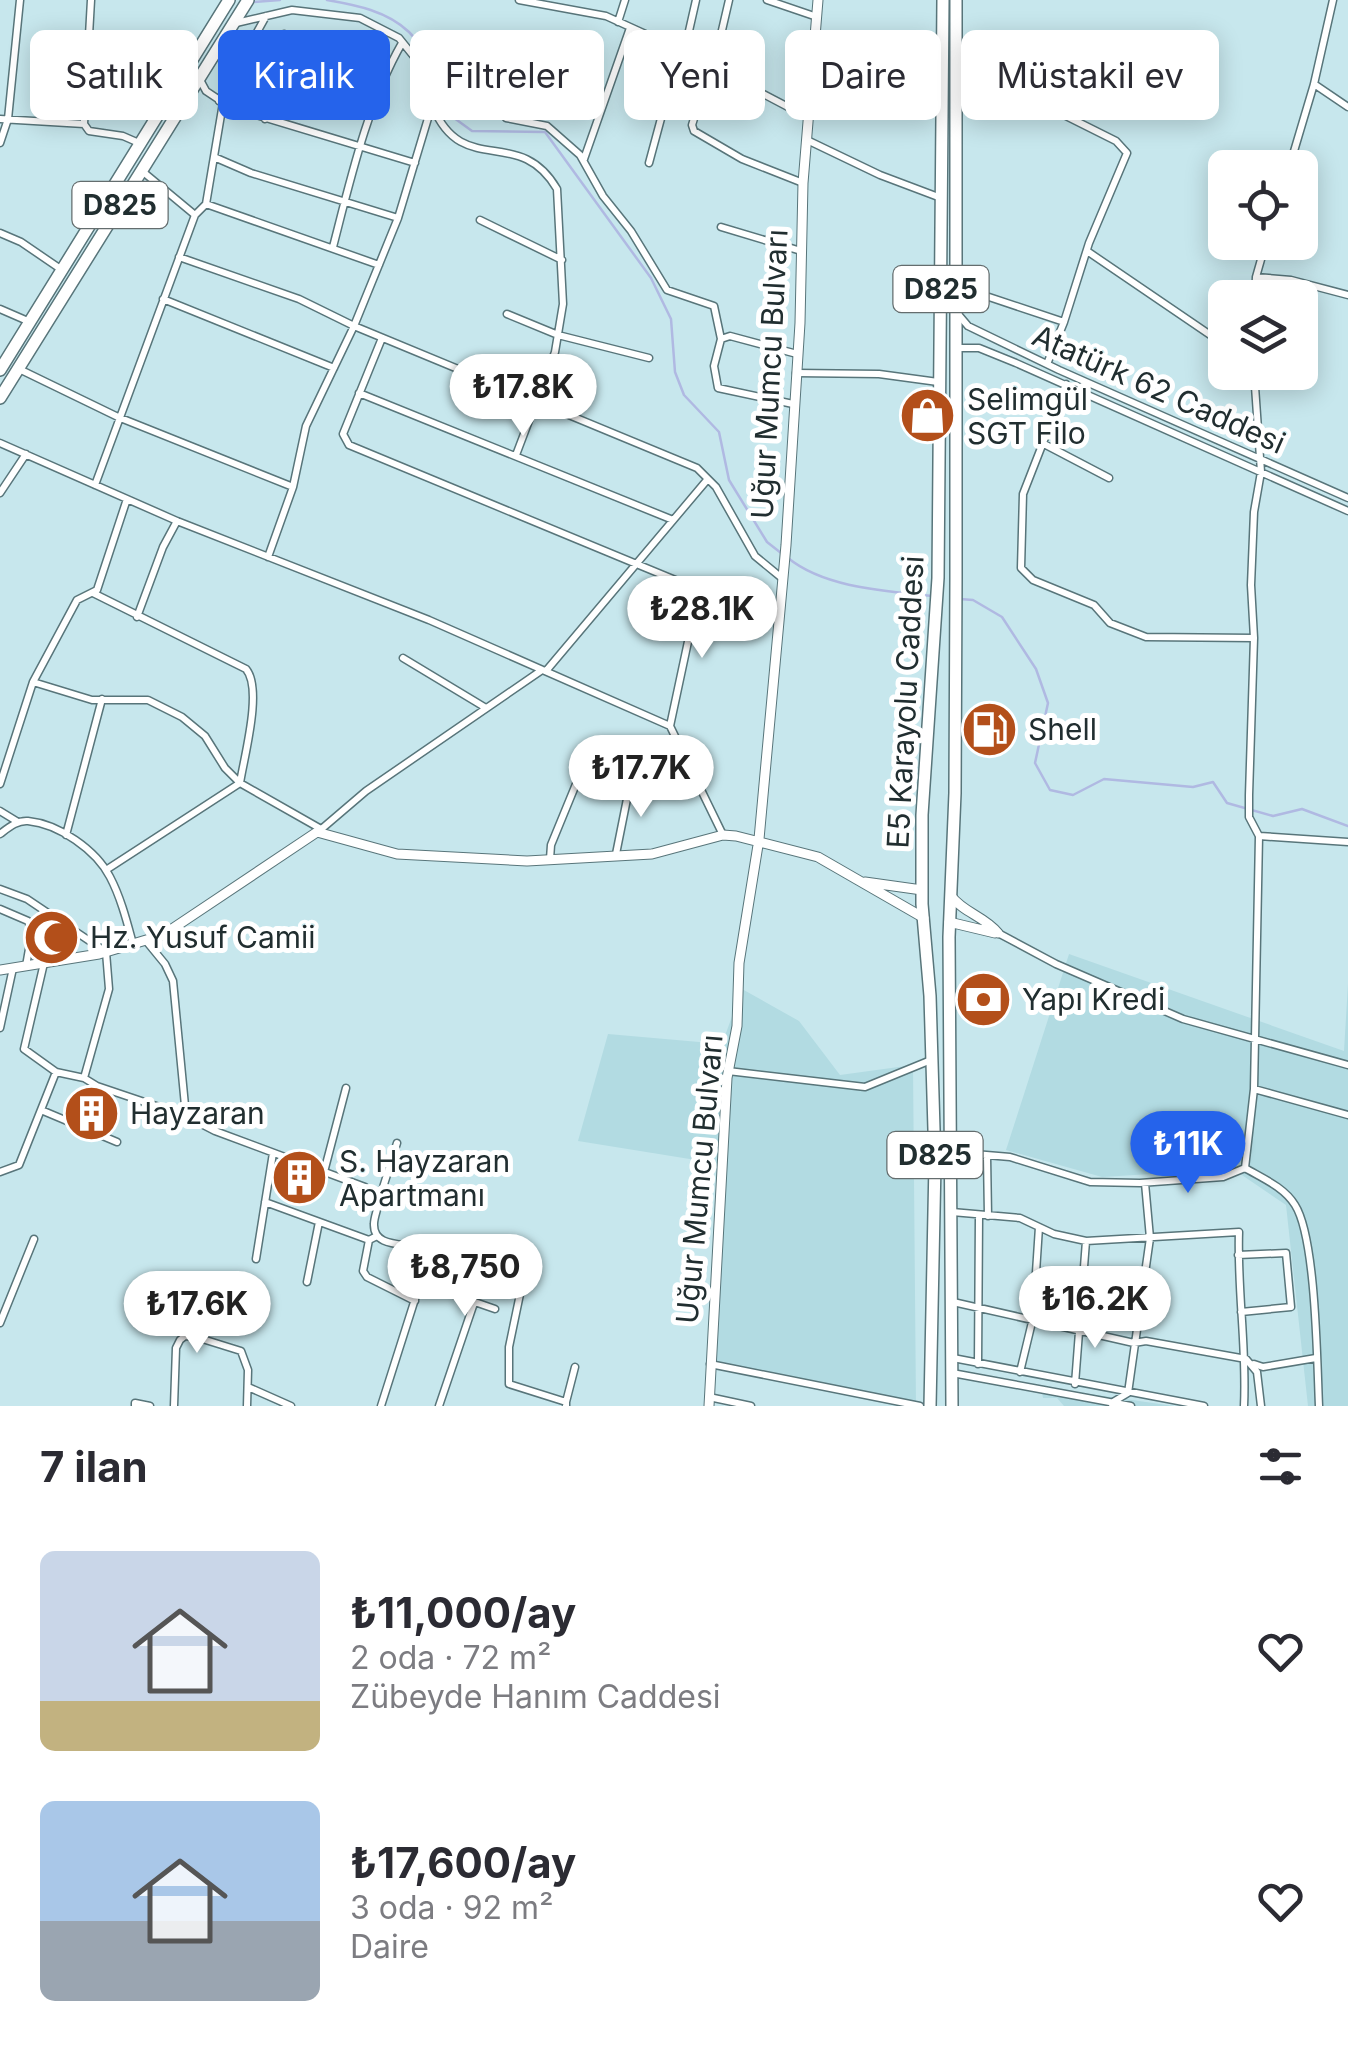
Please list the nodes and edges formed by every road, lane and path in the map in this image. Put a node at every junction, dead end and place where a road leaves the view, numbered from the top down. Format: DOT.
graph roads {
  1 [pos="20,0"];
  2 [pos="91,0"];
  3 [pos="248,0"];
  4 [pos="523,0"];
  5 [pos="625,0"];
  6 [pos="696,0"];
  7 [pos="729,0"];
  8 [pos="768,0"];
  9 [pos="818,0"];
  10 [pos="943,0"];
  11 [pos="956,0"];
  12 [pos="1333,0"];
  13 [pos="227,4"];
  14 [pos="267,15"];
  15 [pos="817,17"];
  16 [pos="237,18"];
  17 [pos="618,22"];
  18 [pos="630,28"];
  19 [pos="259,30"];
  20 [pos="635,30"];
  21 [pos="689,30"];
  22 [pos="722,30"];
  23 [pos="816,30"];
  24 [pos="402,43"];
  25 [pos="410,52"];
  26 [pos="199,78"];
  27 [pos="1314,84"];
  28 [pos="218,100"];
  29 [pos="1348,107"];
  30 [pos="4,120"];
  31 [pos="219,120"];
  32 [pos="268,120"];
  33 [pos="426,120"];
  34 [pos="439,120"];
  35 [pos="516,120"];
  36 [pos="661,120"];
  37 [pos="694,120"];
  38 [pos="810,120"];
  39 [pos="1074,120"];
  40 [pos="84,124"];
  41 [pos="807,140"];
  42 [pos="0,143"];
  43 [pos="140,144"];
  44 [pos="361,148"];
  45 [pos="1294,150"];
  46 [pos="214,156"];
  47 [pos="583,160"];
  48 [pos="649,162"];
  49 [pos="415,163"];
  50 [pos="142,171"];
  51 [pos="803,183"];
  52 [pos="941,198"];
  53 [pos="344,202"];
  54 [pos="206,204"];
  55 [pos="195,214"];
  56 [pos="398,218"];
  57 [pos="480,220"];
  58 [pos="722,228"];
  59 [pos="0,233"];
  60 [pos="333,247"];
  61 [pos="802,250"];
  62 [pos="1087,251"];
  63 [pos="179,257"];
  64 [pos="563,260"];
  65 [pos="1261,260"];
  66 [pos="379,265"];
  67 [pos="62,270"];
  68 [pos="1256,277"];
  69 [pos="1256,280"];
  70 [pos="1348,295"];
  71 [pos="989,297"];
  72 [pos="163,299"];
  73 [pos="0,309"];
  74 [pos="956,312"];
  75 [pos="507,314"];
  76 [pos="30,322"];
  77 [pos="1064,322"];
  78 [pos="354,326"];
  79 [pos="1208,333"];
  80 [pos="558,336"];
  81 [pos="382,338"];
  82 [pos="721,339"];
  83 [pos="956,348"];
  84 [pos="796,354"];
  85 [pos="648,358"];
  86 [pos="1047,364"];
  87 [pos="334,368"];
  88 [pos="18,369"];
  89 [pos="0,370"];
  90 [pos="795,373"];
  91 [pos="940,382"];
  92 [pos="1066,384"];
  93 [pos="1255,390"];
  94 [pos="360,394"];
  95 [pos="0,398"];
  96 [pos="538,402"];
  97 [pos="793,404"];
  98 [pos="118,417"];
  99 [pos="0,443"];
  100 [pos="1044,444"];
  101 [pos="26,454"];
  102 [pos="516,456"];
  103 [pos="1259,459"];
  104 [pos="1262,472"];
  105 [pos="1109,478"];
  106 [pos="707,480"];
  107 [pos="94,484"];
  108 [pos="293,486"];
  109 [pos="0,493"];
  110 [pos="1348,498"];
  111 [pos="127,499"];
  112 [pos="1348,511"];
  113 [pos="673,520"];
  114 [pos="178,521"];
  115 [pos="268,557"];
  116 [pos="637,562"];
  117 [pos="782,579"];
  118 [pos="699,590"];
  119 [pos="92,592"];
  120 [pos="138,616"];
  121 [pos="779,620"];
  122 [pos="1254,638"];
  123 [pos="403,658"];
  124 [pos="544,670"];
  125 [pos="33,682"];
  126 [pos="102,700"];
  127 [pos="486,708"];
  128 [pos="670,726"];
  129 [pos="590,750"];
  130 [pos="631,779"];
  131 [pos="240,783"];
  132 [pos="0,784"];
  133 [pos="0,811"];
  134 [pos="18,822"];
  135 [pos="319,831"];
  136 [pos="0,834"];
  137 [pos="66,834"];
  138 [pos="723,836"];
  139 [pos="1259,836"];
  140 [pos="758,842"];
  141 [pos="1348,842"];
  142 [pos="616,854"];
  143 [pos="550,860"];
  144 [pos="106,870"];
  145 [pos="848,876"];
  146 [pos="0,889"];
  147 [pos="922,890"];
  148 [pos="950,894"];
  149 [pos="0,909"];
  150 [pos="924,918"];
  151 [pos="949,922"];
  152 [pos="998,934"];
  153 [pos="146,942"];
  154 [pos="134,946"];
  155 [pos="106,952"];
  156 [pos="44,963"];
  157 [pos="26,966"];
  158 [pos="13,968"];
  159 [pos="0,970"];
  160 [pos="0,1028"];
  161 [pos="1253,1038"];
  162 [pos="932,1060"];
  163 [pos="1348,1065"];
  164 [pos="728,1071"];
  165 [pos="56,1072"];
  166 [pos="84,1078"];
  167 [pos="346,1088"];
  168 [pos="1254,1088"];
  169 [pos="40,1110"];
  170 [pos="1348,1115"];
  171 [pos="186,1116"];
  172 [pos="117,1142"];
  173 [pos="397,1143"];
  174 [pos="952,1152"];
  175 [pos="273,1154"];
  176 [pos="986,1156"];
  177 [pos="1245,1168"];
  178 [pos="0,1172"];
  179 [pos="324,1172"];
  180 [pos="1145,1183"];
  181 [pos="380,1198"];
  182 [pos="265,1202"];
  183 [pos="952,1212"];
  184 [pos="984,1216"];
  185 [pos="319,1222"];
  186 [pos="1040,1227"];
  187 [pos="373,1238"];
  188 [pos="1150,1238"];
  189 [pos="34,1239"];
  190 [pos="1086,1241"];
  191 [pos="529,1252"];
  192 [pos="1238,1255"];
  193 [pos="256,1259"];
  194 [pos="306,1282"];
  195 [pos="446,1292"];
  196 [pos="415,1301"];
  197 [pos="952,1301"];
  198 [pos="474,1303"];
  199 [pos="981,1307"];
  200 [pos="495,1309"];
  201 [pos="1241,1312"];
  202 [pos="1034,1318"];
  203 [pos="0,1324"];
  204 [pos="1081,1329"];
  205 [pos="1134,1342"];
  206 [pos="952,1358"];
  207 [pos="1316,1358"];
  208 [pos="1248,1362"];
  209 [pos="710,1364"];
  210 [pos="978,1364"];
  211 [pos="575,1368"];
  212 [pos="1020,1372"];
  213 [pos="952,1373"];
  214 [pos="1075,1384"];
  215 [pos="248,1388"];
  216 [pos="1128,1392"];
  217 [pos="709,1401"];
  218 [pos="566,1404"];
  219 [pos="1112,1404"];
  220 [pos="134,1406"];
  221 [pos="150,1406"];
  222 [pos="174,1406"];
  223 [pos="247,1406"];
  224 [pos="291,1406"];
  225 [pos="381,1406"];
  226 [pos="439,1406"];
  227 [pos="751,1406"];
  228 [pos="920,1406"];
  229 [pos="930,1406"];
  230 [pos="952,1406"];
  231 [pos="1130,1406"];
  232 [pos="1204,1406"];
  233 [pos="1244,1406"];
  234 [pos="1261,1406"];
  235 [pos="1319,1406"];
  1 -- 30 [label="street"];
  2 -- 40 [label="street"];
  3 -- 16 [label="highway, D825"];
  4 -- 17 [label="street"];
  5 -- 17 [label="street"];
  6 -- 21 [label="street"];
  7 -- 22 [label="street"];
  8 -- 15 [label="street"];
  9 -- 15 [label="street, Uğur Mumcu Bulvarı"];
  10 -- 52 [label="highway, E5 Karayolu Caddesi / D825"];
  11 -- 74 [label="highway, E5 Karayolu Caddesi / D825"];
  12 -- 27 [label="street"];
  13 -- 43 [label="highway, D825"];
  14 -- 16 [label="street"];
  14 -- 19 [label="street"];
  14 -- 24 [label="street"];
  15 -- 23 [label="street, Uğur Mumcu Bulvarı"];
  16 -- 26 [label="highway, D825"];
  17 -- 18 [label="street"];
  18 -- 20 [label="street"];
  18 -- 47 [label="street"];
  24 -- 25 [label="street"];
  24 -- 44 [label="street"];
  26 -- 28 [label="street"];
  26 -- 50 [label="highway, D825"];
  27 -- 29 [label="street"];
  27 -- 45 [label="street"];
  30 -- 40 [label="street"];
  30 -- 42 [label="street"];
  31 -- 46 [label="street"];
  32 -- 44 [label="street"];
  33 -- 49 [label="street"];
  34 -- 64 [label="street"];
  35 -- 47 [label="street"];
  36 -- 48 [label="street"];
  37 -- 51 [label="street"];
  38 -- 41 [label="street, Uğur Mumcu Bulvarı"];
  39 -- 62 [label="street"];
  40 -- 43 [label="street"];
  41 -- 51 [label="street, Uğur Mumcu Bulvarı"];
  41 -- 52 [label="street"];
  43 -- 67 [label="highway, D825"];
  44 -- 49 [label="street"];
  44 -- 53 [label="street"];
  46 -- 53 [label="street"];
  46 -- 54 [label="street"];
  47 -- 82 [label="street"];
  49 -- 56 [label="street"];
  50 -- 55 [label="street"];
  50 -- 88 [label="highway, D825"];
  51 -- 61 [label="street, Uğur Mumcu Bulvarı"];
  52 -- 91 [label="highway, E5 Karayolu Caddesi / D825"];
  53 -- 56 [label="street"];
  53 -- 60 [label="street"];
  54 -- 55 [label="street"];
  54 -- 60 [label="street"];
  55 -- 63 [label="street"];
  56 -- 66 [label="street"];
  57 -- 64 [label="street"];
  58 -- 61 [label="street"];
  59 -- 67 [label="street"];
  60 -- 66 [label="street"];
  61 -- 84 [label="street, Uğur Mumcu Bulvarı"];
  62 -- 77 [label="street"];
  62 -- 79 [label="street"];
  63 -- 72 [label="street"];
  63 -- 78 [label="street"];
  64 -- 80 [label="street"];
  65 -- 68 [label="street"];
  66 -- 78 [label="street"];
  67 -- 76 [label="highway, D825"];
  68 -- 69 [label="street"];
  68 -- 70 [label="street"];
  71 -- 77 [label="street"];
  72 -- 87 [label="street"];
  72 -- 98 [label="street"];
  73 -- 76 [label="street"];
  74 -- 83 [label="highway, E5 Karayolu Caddesi / D825"];
  74 -- 86 [label="street, Atatürk 62 Caddesi"];
  75 -- 80 [label="street"];
  76 -- 89 [label="highway, D825"];
  77 -- 86 [label="street"];
  78 -- 81 [label="street"];
  78 -- 87 [label="street"];
  80 -- 85 [label="street"];
  80 -- 96 [label="street"];
  81 -- 94 [label="street"];
  81 -- 96 [label="street"];
  82 -- 84 [label="street"];
  82 -- 97 [label="street"];
  83 -- 92 [label="street, Atatürk 62 Caddesi"];
  83 -- 148 [label="highway, E5 Karayolu Caddesi / D825"];
  84 -- 90 [label="street, Uğur Mumcu Bulvarı"];
  86 -- 103 [label="street, Atatürk 62 Caddesi"];
  87 -- 108 [label="street"];
  88 -- 95 [label="highway, D825"];
  88 -- 98 [label="street"];
  90 -- 91 [label="street"];
  90 -- 97 [label="street, Uğur Mumcu Bulvarı"];
  91 -- 147 [label="highway, E5 Karayolu Caddesi / D825"];
  92 -- 100 [label="street"];
  92 -- 104 [label="street, Atatürk 62 Caddesi"];
  93 -- 103 [label="street"];
  94 -- 102 [label="street"];
  94 -- 116 [label="street"];
  96 -- 102 [label="street"];
  96 -- 106 [label="street"];
  97 -- 117 [label="street, Uğur Mumcu Bulvarı"];
  98 -- 107 [label="street"];
  98 -- 108 [label="street"];
  99 -- 101 [label="street"];
  100 -- 105 [label="street"];
  100 -- 122 [label="street"];
  101 -- 107 [label="street"];
  101 -- 109 [label="street"];
  102 -- 113 [label="street"];
  103 -- 104 [label="street"];
  103 -- 110 [label="street, Atatürk 62 Caddesi"];
  104 -- 112 [label="street, Atatürk 62 Caddesi"];
  104 -- 122 [label="street"];
  106 -- 113 [label="street"];
  106 -- 117 [label="street"];
  107 -- 111 [label="street"];
  108 -- 115 [label="street"];
  111 -- 114 [label="street"];
  111 -- 119 [label="street"];
  113 -- 116 [label="street"];
  114 -- 115 [label="street"];
  114 -- 120 [label="street"];
  115 -- 124 [label="street"];
  116 -- 118 [label="street"];
  116 -- 124 [label="street"];
  117 -- 121 [label="street, Uğur Mumcu Bulvarı"];
  118 -- 121 [label="street"];
  118 -- 128 [label="street"];
  119 -- 120 [label="street"];
  119 -- 125 [label="street"];
  120 -- 131 [label="street"];
  121 -- 140 [label="street, Uğur Mumcu Bulvarı"];
  122 -- 139 [label="street"];
  123 -- 127 [label="street"];
  124 -- 127 [label="street"];
  124 -- 128 [label="street"];
  125 -- 126 [label="street"];
  125 -- 132 [label="street"];
  126 -- 131 [label="street"];
  126 -- 137 [label="street"];
  127 -- 135 [label="street"];
  128 -- 138 [label="street"];
  129 -- 143 [label="street"];
  130 -- 142 [label="street"];
  131 -- 135 [label="street"];
  131 -- 144 [label="street"];
  133 -- 134 [label="street"];
  134 -- 136 [label="street"];
  134 -- 137 [label="street"];
  135 -- 143 [label="street"];
  135 -- 153 [label="street"];
  137 -- 144 [label="street"];
  138 -- 140 [label="street"];
  138 -- 142 [label="street"];
  139 -- 141 [label="street"];
  139 -- 161 [label="street"];
  140 -- 145 [label="street"];
  140 -- 164 [label="street, Uğur Mumcu Bulvarı"];
  142 -- 143 [label="street"];
  144 -- 154 [label="street"];
  145 -- 147 [label="street"];
  145 -- 150 [label="street"];
  146 -- 155 [label="street"];
  147 -- 148 [label="highway"];
  147 -- 150 [label="highway, E5 Karayolu Caddesi / D825"];
  148 -- 151 [label="highway, E5 Karayolu Caddesi / D825"];
  148 -- 152 [label="street"];
  149 -- 157 [label="street"];
  150 -- 151 [label="highway"];
  150 -- 162 [label="highway, E5 Karayolu Caddesi / D825"];
  151 -- 152 [label="street"];
  151 -- 174 [label="highway, E5 Karayolu Caddesi / D825"];
  152 -- 161 [label="street"];
  153 -- 154 [label="street"];
  153 -- 171 [label="street"];
  154 -- 155 [label="street"];
  155 -- 156 [label="street"];
  155 -- 166 [label="street"];
  156 -- 157 [label="street"];
  156 -- 165 [label="street"];
  157 -- 158 [label="street"];
  158 -- 159 [label="street"];
  158 -- 160 [label="street"];
  161 -- 163 [label="street"];
  161 -- 168 [label="street"];
  162 -- 164 [label="street"];
  162 -- 229 [label="highway, E5 Karayolu Caddesi / D825"];
  164 -- 209 [label="street, Uğur Mumcu Bulvarı"];
  165 -- 166 [label="street"];
  165 -- 169 [label="street"];
  166 -- 171 [label="street"];
  167 -- 179 [label="street"];
  168 -- 170 [label="street"];
  168 -- 177 [label="street"];
  169 -- 172 [label="street"];
  169 -- 178 [label="street"];
  171 -- 175 [label="street"];
  173 -- 181 [label="street"];
  174 -- 176 [label="street"];
  174 -- 183 [label="highway, E5 Karayolu Caddesi / D825"];
  175 -- 179 [label="street"];
  175 -- 182 [label="street"];
  176 -- 180 [label="street"];
  176 -- 184 [label="street"];
  177 -- 180 [label="street"];
  177 -- 207 [label="street"];
  179 -- 181 [label="street"];
  180 -- 188 [label="street"];
  181 -- 187 [label="street"];
  182 -- 185 [label="street"];
  182 -- 193 [label="street"];
  183 -- 184 [label="street"];
  183 -- 197 [label="highway, E5 Karayolu Caddesi / D825"];
  184 -- 186 [label="street"];
  184 -- 199 [label="street"];
  185 -- 187 [label="street"];
  185 -- 194 [label="street"];
  186 -- 190 [label="street"];
  186 -- 202 [label="street"];
  187 -- 196 [label="street"];
  187 -- 196 [label="street"];
  188 -- 190 [label="street"];
  188 -- 192 [label="street"];
  188 -- 205 [label="street"];
  189 -- 203 [label="street"];
  190 -- 204 [label="street"];
  191 -- 218 [label="street"];
  192 -- 201 [label="street"];
  192 -- 201 [label="street"];
  195 -- 198 [label="street"];
  196 -- 225 [label="street"];
  197 -- 199 [label="street"];
  197 -- 206 [label="highway, E5 Karayolu Caddesi / D825"];
  198 -- 200 [label="street"];
  198 -- 226 [label="street"];
  199 -- 202 [label="street"];
  199 -- 210 [label="street"];
  201 -- 208 [label="street"];
  202 -- 204 [label="street"];
  202 -- 212 [label="street"];
  204 -- 205 [label="street"];
  204 -- 214 [label="street"];
  205 -- 208 [label="street"];
  205 -- 216 [label="street"];
  206 -- 210 [label="street"];
  206 -- 213 [label="highway, E5 Karayolu Caddesi / D825"];
  207 -- 208 [label="street"];
  207 -- 235 [label="street"];
  208 -- 233 [label="street"];
  208 -- 234 [label="street"];
  209 -- 217 [label="street, Uğur Mumcu Bulvarı"];
  209 -- 228 [label="street"];
  210 -- 212 [label="street"];
  211 -- 218 [label="street"];
  212 -- 214 [label="street"];
  213 -- 219 [label="street"];
  213 -- 230 [label="highway, E5 Karayolu Caddesi / D825"];
  214 -- 216 [label="street"];
  215 -- 222 [label="street"];
  215 -- 223 [label="street"];
  215 -- 224 [label="street"];
  216 -- 219 [label="street"];
  216 -- 232 [label="street"];
  217 -- 227 [label="street"];
  219 -- 231 [label="street"];
  220 -- 221 [label="street"];
}
